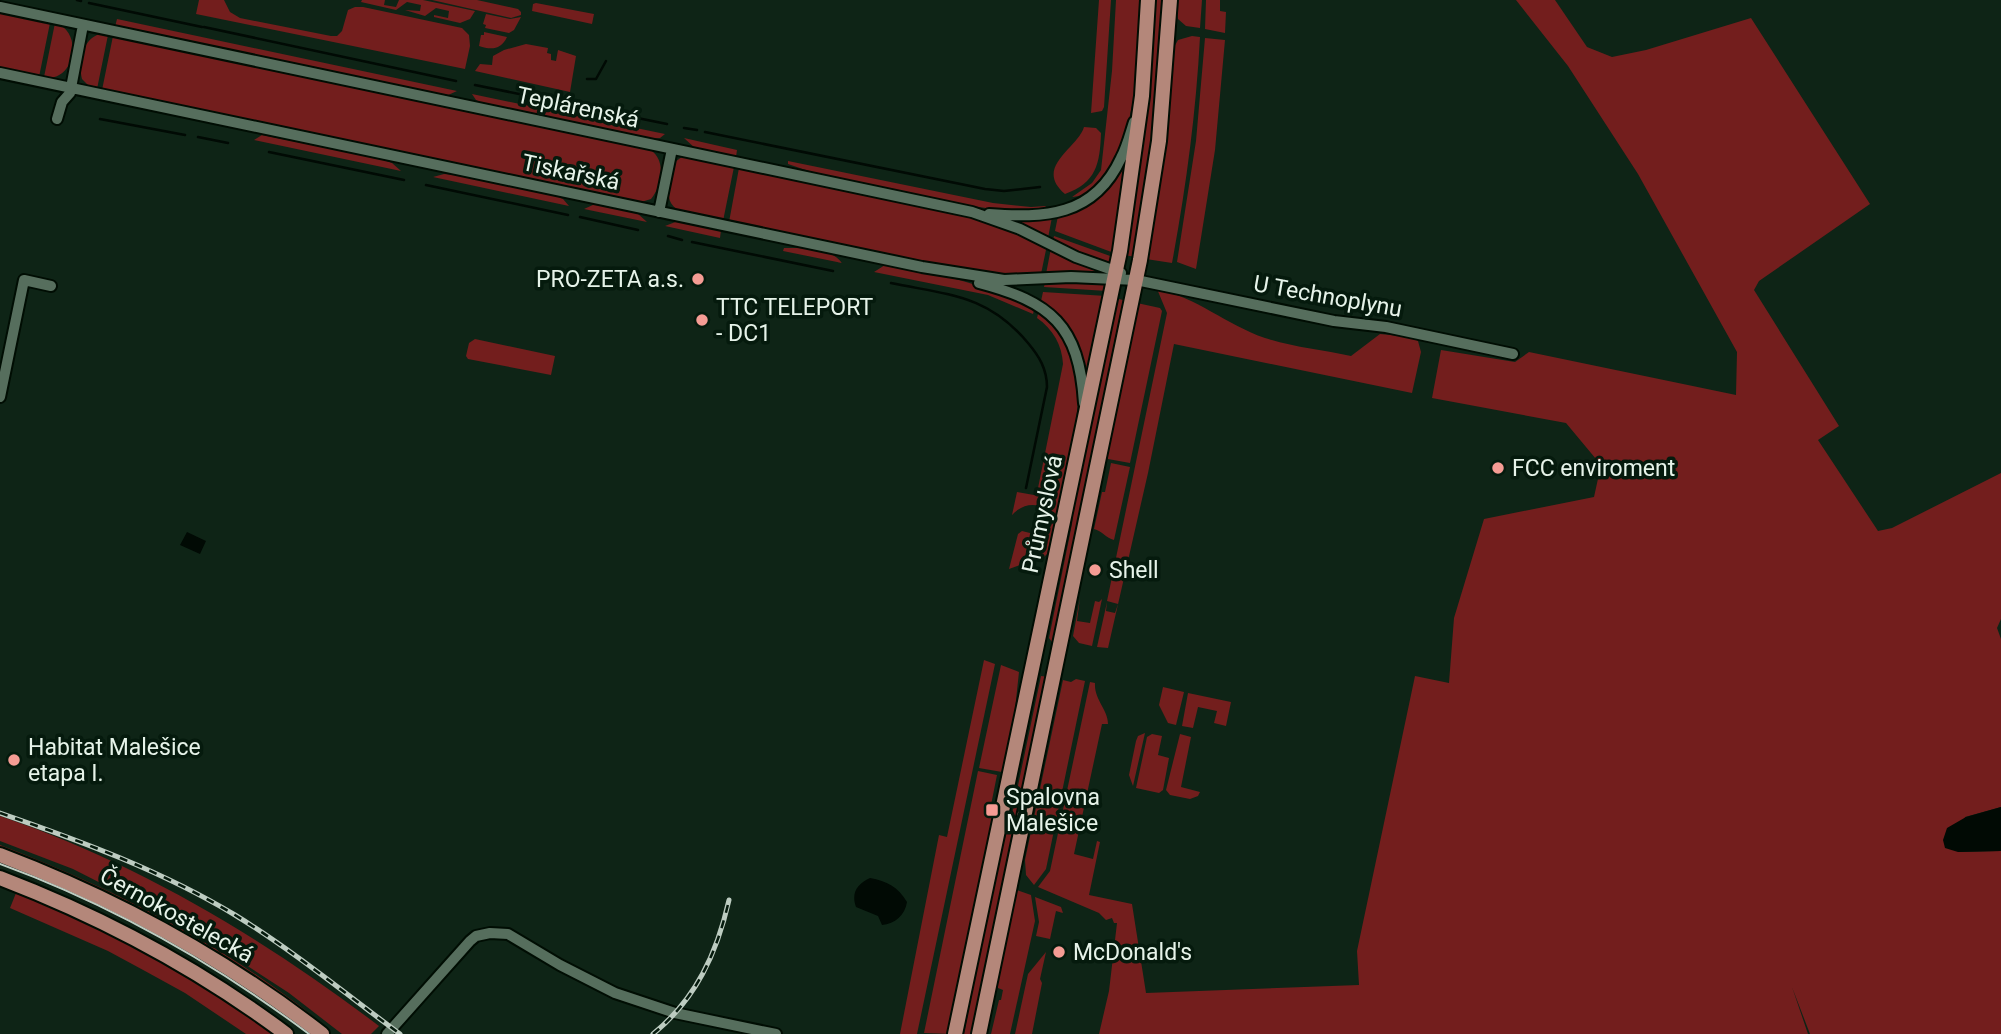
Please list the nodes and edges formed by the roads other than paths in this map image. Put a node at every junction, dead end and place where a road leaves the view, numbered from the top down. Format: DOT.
graph roads {
  1 [pos="1148,0"];
  2 [pos="1170,0"];
  3 [pos="0,8"];
  4 [pos="83,25"];
  5 [pos="0,73"];
  6 [pos="71,88"];
  7 [pos="1142,96"];
  8 [pos="57,119"];
  9 [pos="671,149"];
  10 [pos="659,212"];
  11 [pos="972,212"];
  12 [pos="922,267"];
  13 [pos="1115,275"];
  14 [pos="1136,280"];
  15 [pos="51,286"];
  16 [pos="1513,354"];
  17 [pos="0,397"];
  18 [pos="1085,415"];
  19 [pos="0,855"];
  20 [pos="0,878"];
  21 [pos="286,1034"];
  22 [pos="322,1034"];
  23 [pos="387,1034"];
  24 [pos="776,1034"];
  25 [pos="955,1034"];
  26 [pos="979,1034"];
  1 -- 7 [label="main road, Průmyslová"];
  2 -- 14 [label="main road, Průmyslová"];
  3 -- 4 [label="street, Teplárenská"];
  4 -- 6 [label="street"];
  4 -- 9 [label="street, Teplárenská"];
  5 -- 6 [label="street, Tiskařská"];
  6 -- 8 [label="street"];
  6 -- 10 [label="street, Tiskařská"];
  7 -- 11 [label="street"];
  7 -- 13 [label="main road, Průmyslová"];
  9 -- 10 [label="street"];
  9 -- 11 [label="street, Teplárenská"];
  10 -- 12 [label="street, Tiskařská"];
  11 -- 13 [label="street, Teplárenská"];
  12 -- 13 [label="street, Tiskařská"];
  12 -- 18 [label="street"];
  13 -- 14 [label="street, Teplárenská"];
  13 -- 18 [label="main road, Průmyslová"];
  14 -- 16 [label="street, U Technoplynu"];
  14 -- 26 [label="main road, Průmyslová"];
  15 -- 17 [label="street"];
  18 -- 25 [label="main road, Průmyslová"];
  19 -- 22 [label="main road, Černokostelecká"];
  20 -- 21 [label="main road, Černokostelecká"];
  23 -- 24 [label="street"];
}
